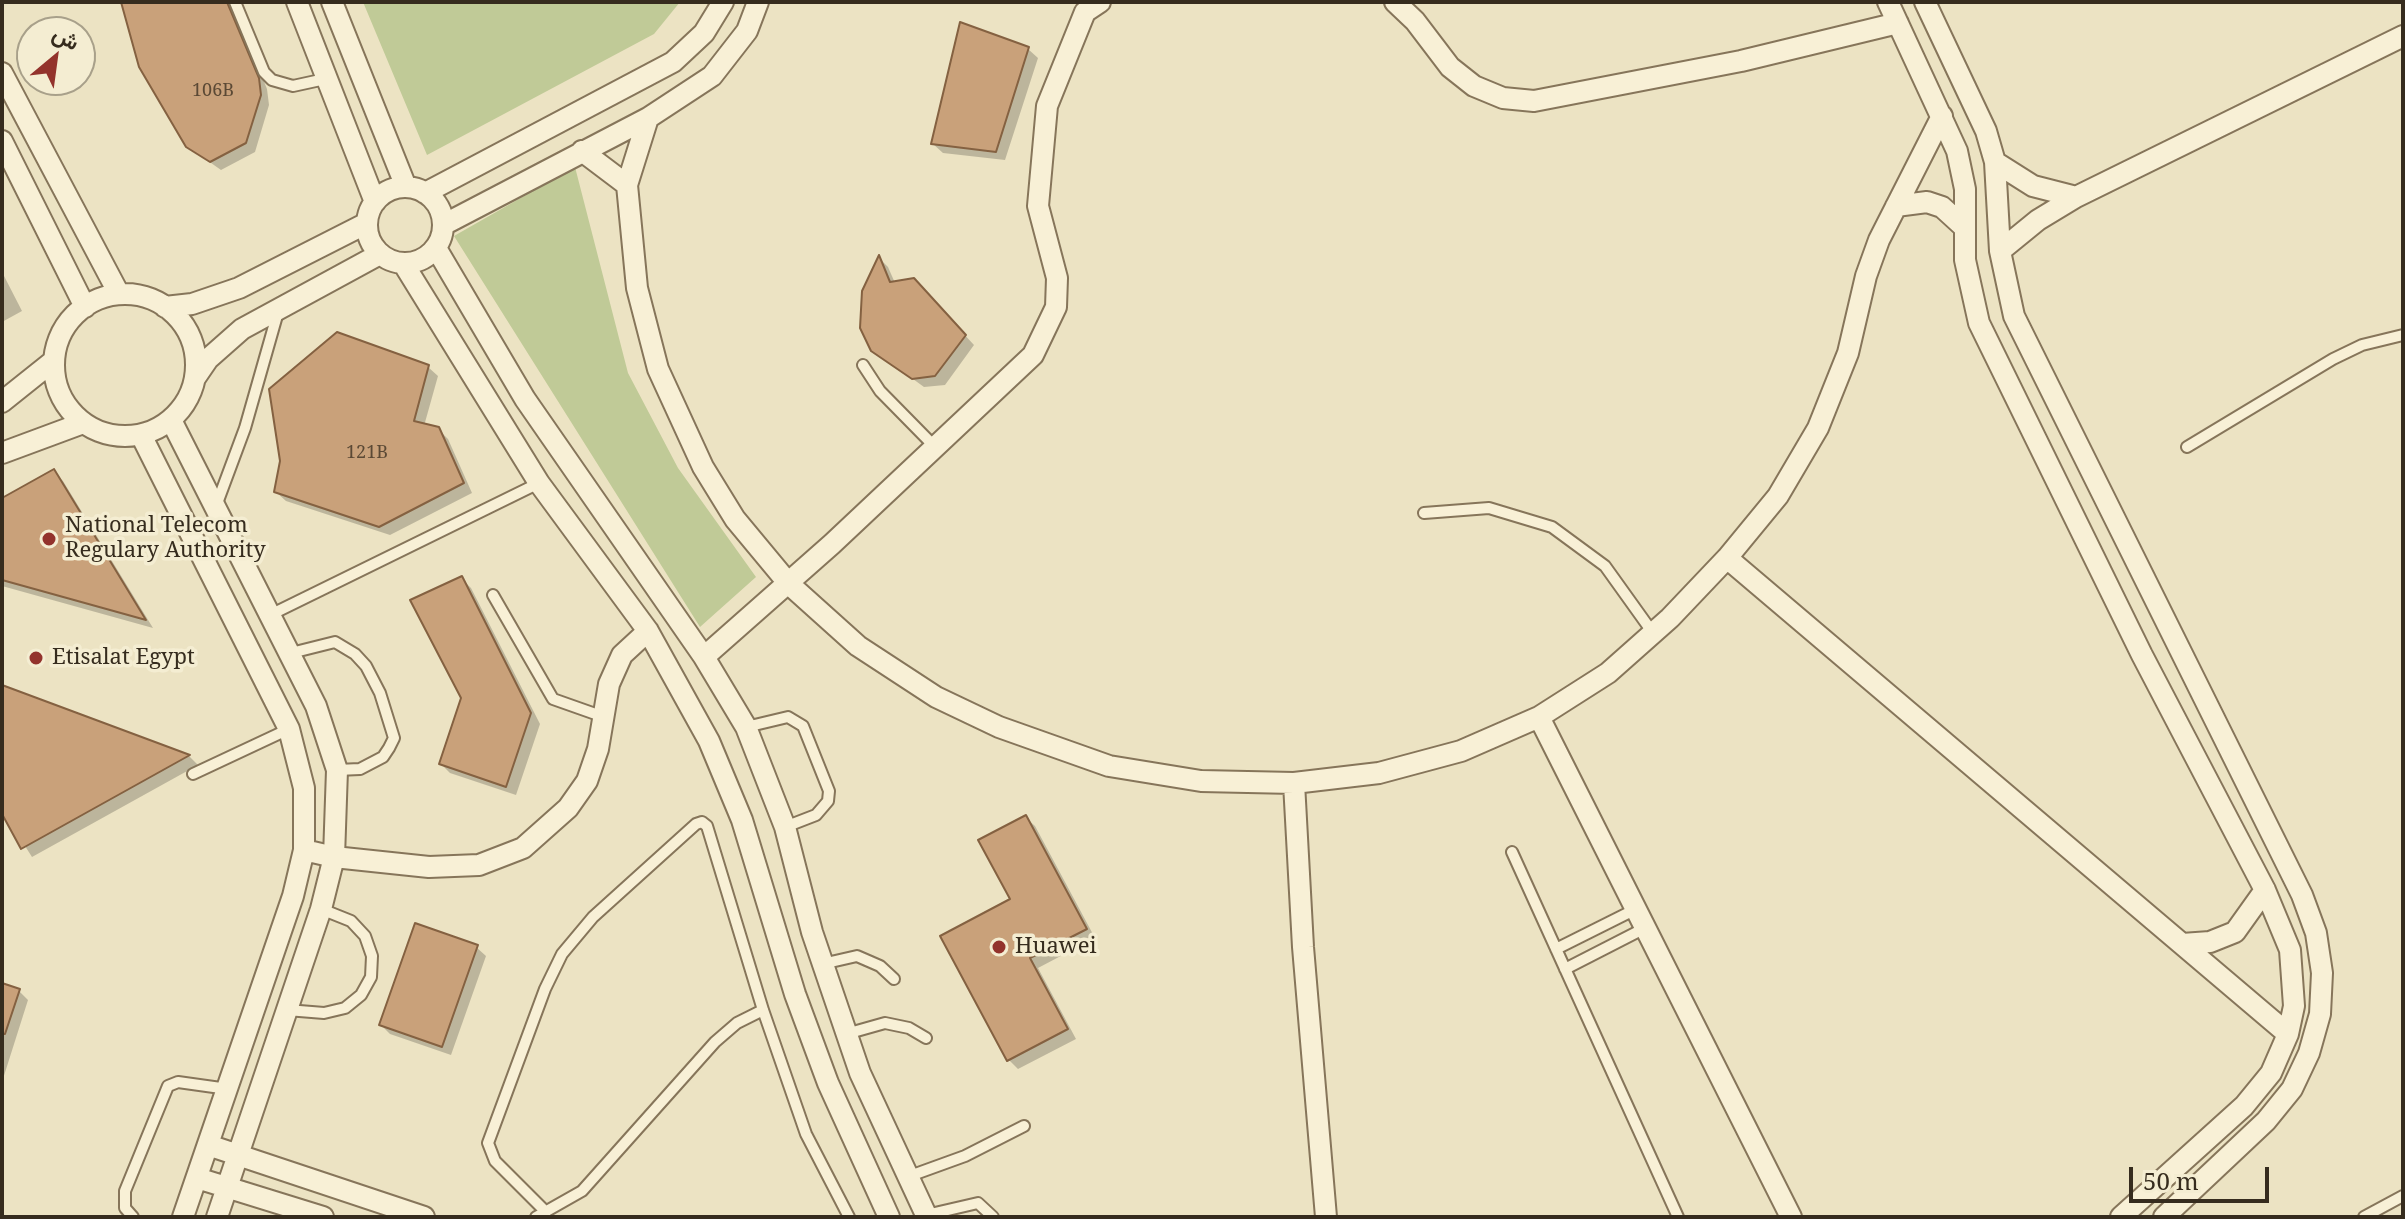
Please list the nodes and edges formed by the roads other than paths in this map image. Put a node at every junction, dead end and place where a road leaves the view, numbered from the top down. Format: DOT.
graph roads {
  1 [pos="235,2"];
  2 [pos="297,2"];
  3 [pos="332,2"];
  4 [pos="723,2"];
  5 [pos="758,2"];
  6 [pos="1395,2"];
  7 [pos="1888,2"];
  8 [pos="1925,2"];
  9 [pos="1086,5"];
  10 [pos="1898,23"];
  11 [pos="2403,36"];
  12 [pos="2,73"];
  13 [pos="325,79"];
  14 [pos="1942,116"];
  15 [pos="648,118"];
  16 [pos="2,141"];
  17 [pos="582,151"];
  18 [pos="1995,162"];
  19 [pos="627,185"];
  20 [pos="415,190"];
  21 [pos="2076,197"];
  22 [pos="375,202"];
  23 [pos="1896,206"];
  24 [pos="367,223"];
  25 [pos="443,225"];
  26 [pos="1965,228"];
  27 [pos="436,248"];
  28 [pos="2000,251"];
  29 [pos="380,254"];
  30 [pos="403,263"];
  31 [pos="119,294"];
  32 [pos="85,307"];
  33 [pos="165,307"];
  34 [pos="280,308"];
  35 [pos="2403,335"];
  36 [pos="52,362"];
  37 [pos="863,365"];
  38 [pos="195,378"];
  39 [pos="2,402"];
  40 [pos="171,420"];
  41 [pos="83,423"];
  42 [pos="141,435"];
  43 [pos="2187,447"];
  44 [pos="936,448"];
  45 [pos="2,453"];
  46 [pos="539,483"];
  47 [pos="216,508"];
  48 [pos="1424,513"];
  49 [pos="1727,558"];
  50 [pos="789,584"];
  51 [pos="493,595"];
  52 [pos="270,615"];
  53 [pos="648,631"];
  54 [pos="1653,633"];
  55 [pos="2177,641"];
  56 [pos="291,653"];
  57 [pos="2142,655"];
  58 [pos="704,657"];
  59 [pos="604,717"];
  60 [pos="1539,717"];
  61 [pos="746,727"];
  62 [pos="289,729"];
  63 [pos="337,770"];
  64 [pos="193,774"];
  65 [pos="1294,783"];
  66 [pos="785,827"];
  67 [pos="304,850"];
  68 [pos="1512,852"];
  69 [pos="334,857"];
  70 [pos="2265,890"];
  71 [pos="321,909"];
  72 [pos="1640,918"];
  73 [pos="2182,944"];
  74 [pos="1556,949"];
  75 [pos="822,964"];
  76 [pos="1565,969"];
  77 [pos="894,979"];
  78 [pos="287,1010"];
  79 [pos="763,1010"];
  80 [pos="846,1034"];
  81 [pos="2288,1034"];
  82 [pos="926,1038"];
  83 [pos="228,1089"];
  84 [pos="1024,1126"];
  85 [pos="208,1145"];
  86 [pos="238,1155"];
  87 [pos="904,1171"];
  88 [pos="197,1178"];
  89 [pos="870,1181"];
  90 [pos="227,1187"];
  91 [pos="2403,1196"];
  92 [pos="541,1215"];
  93 [pos="927,1216"];
  94 [pos="133,1217"];
  95 [pos="183,1217"];
  96 [pos="217,1217"];
  97 [pos="323,1217"];
  98 [pos="424,1217"];
  99 [pos="849,1217"];
  100 [pos="889,1217"];
  101 [pos="993,1217"];
  102 [pos="1326,1217"];
  103 [pos="1678,1217"];
  104 [pos="1791,1217"];
  105 [pos="2121,1217"];
  106 [pos="2164,1217"];
  107 [pos="2364,1217"];
  1 -- 13 [label="lane"];
  2 -- 13 [label="street"];
  3 -- 20 [label="street"];
  4 -- 20 [label="street"];
  5 -- 15 [label="street"];
  6 -- 10 [label="street"];
  7 -- 10 [label="street"];
  8 -- 18 [label="street"];
  9 -- 44 [label="street"];
  10 -- 14 [label="street"];
  11 -- 21 [label="street"];
  12 -- 31 [label="street"];
  13 -- 22 [label="street"];
  14 -- 23 [label="street"];
  14 -- 26 [label="street"];
  15 -- 17 [label="street"];
  15 -- 19 [label="street"];
  16 -- 32 [label="street"];
  17 -- 19 [label="street"];
  17 -- 25 [label="street"];
  18 -- 21 [label="street"];
  18 -- 28 [label="street"];
  19 -- 50 [label="street"];
  20 -- 22 [label="street"];
  20 -- 25 [label="street"];
  21 -- 28 [label="street"];
  22 -- 24 [label="street"];
  23 -- 26 [label="street"];
  23 -- 49 [label="street"];
  24 -- 29 [label="street"];
  24 -- 33 [label="street"];
  25 -- 27 [label="street"];
  26 -- 57 [label="street"];
  27 -- 30 [label="street"];
  27 -- 58 [label="street"];
  28 -- 55 [label="street"];
  29 -- 30 [label="street"];
  29 -- 34 [label="street"];
  30 -- 46 [label="street"];
  31 -- 32 [label="street"];
  31 -- 33 [label="street"];
  32 -- 36 [label="street"];
  33 -- 38 [label="street"];
  34 -- 38 [label="street"];
  34 -- 47 [label="lane"];
  35 -- 43 [label="lane"];
  36 -- 39 [label="street"];
  36 -- 41 [label="street"];
  37 -- 44 [label="lane"];
  38 -- 40 [label="street"];
  40 -- 42 [label="street"];
  40 -- 47 [label="street"];
  41 -- 42 [label="street"];
  41 -- 45 [label="street"];
  42 -- 62 [label="street"];
  44 -- 50 [label="street"];
  46 -- 52 [label="lane"];
  46 -- 53 [label="street"];
  47 -- 52 [label="street"];
  48 -- 54 [label="lane"];
  49 -- 54 [label="street"];
  49 -- 73 [label="street"];
  50 -- 58 [label="street"];
  50 -- 65 [label="street"];
  51 -- 59 [label="lane"];
  52 -- 56 [label="street"];
  53 -- 59 [label="street"];
  53 -- 89 [label="street"];
  54 -- 60 [label="street"];
  55 -- 57 [label="street"];
  55 -- 106 [label="street"];
  56 -- 63 [label="street"];
  56 -- 63 [label="lane"];
  57 -- 70 [label="street"];
  58 -- 61 [label="street"];
  59 -- 69 [label="street"];
  60 -- 65 [label="street"];
  60 -- 72 [label="street"];
  61 -- 66 [label="street"];
  61 -- 66 [label="lane"];
  62 -- 64 [label="lane"];
  62 -- 67 [label="street"];
  63 -- 69 [label="street"];
  65 -- 102 [label="street"];
  66 -- 75 [label="street"];
  67 -- 69 [label="street"];
  67 -- 83 [label="street"];
  68 -- 74 [label="lane"];
  69 -- 71 [label="street"];
  70 -- 73 [label="street"];
  70 -- 81 [label="street"];
  71 -- 78 [label="street"];
  71 -- 78 [label="lane"];
  72 -- 74 [label="lane"];
  72 -- 76 [label="lane"];
  72 -- 104 [label="street"];
  73 -- 81 [label="street"];
  74 -- 76 [label="lane"];
  75 -- 77 [label="lane"];
  75 -- 80 [label="street"];
  76 -- 103 [label="lane"];
  78 -- 86 [label="street"];
  79 -- 92 [label="lane"];
  79 -- 92 [label="lane"];
  79 -- 99 [label="lane"];
  80 -- 82 [label="lane"];
  80 -- 87 [label="street"];
  81 -- 105 [label="street"];
  83 -- 85 [label="street"];
  83 -- 94 [label="lane"];
  84 -- 87 [label="lane"];
  85 -- 86 [label="street"];
  85 -- 88 [label="street"];
  86 -- 90 [label="street"];
  86 -- 98 [label="street"];
  87 -- 89 [label="street"];
  87 -- 93 [label="street"];
  88 -- 90 [label="street"];
  88 -- 95 [label="street"];
  89 -- 100 [label="street"];
  90 -- 96 [label="street"];
  90 -- 97 [label="street"];
  91 -- 107 [label="lane"];
  93 -- 101 [label="lane"];
}
